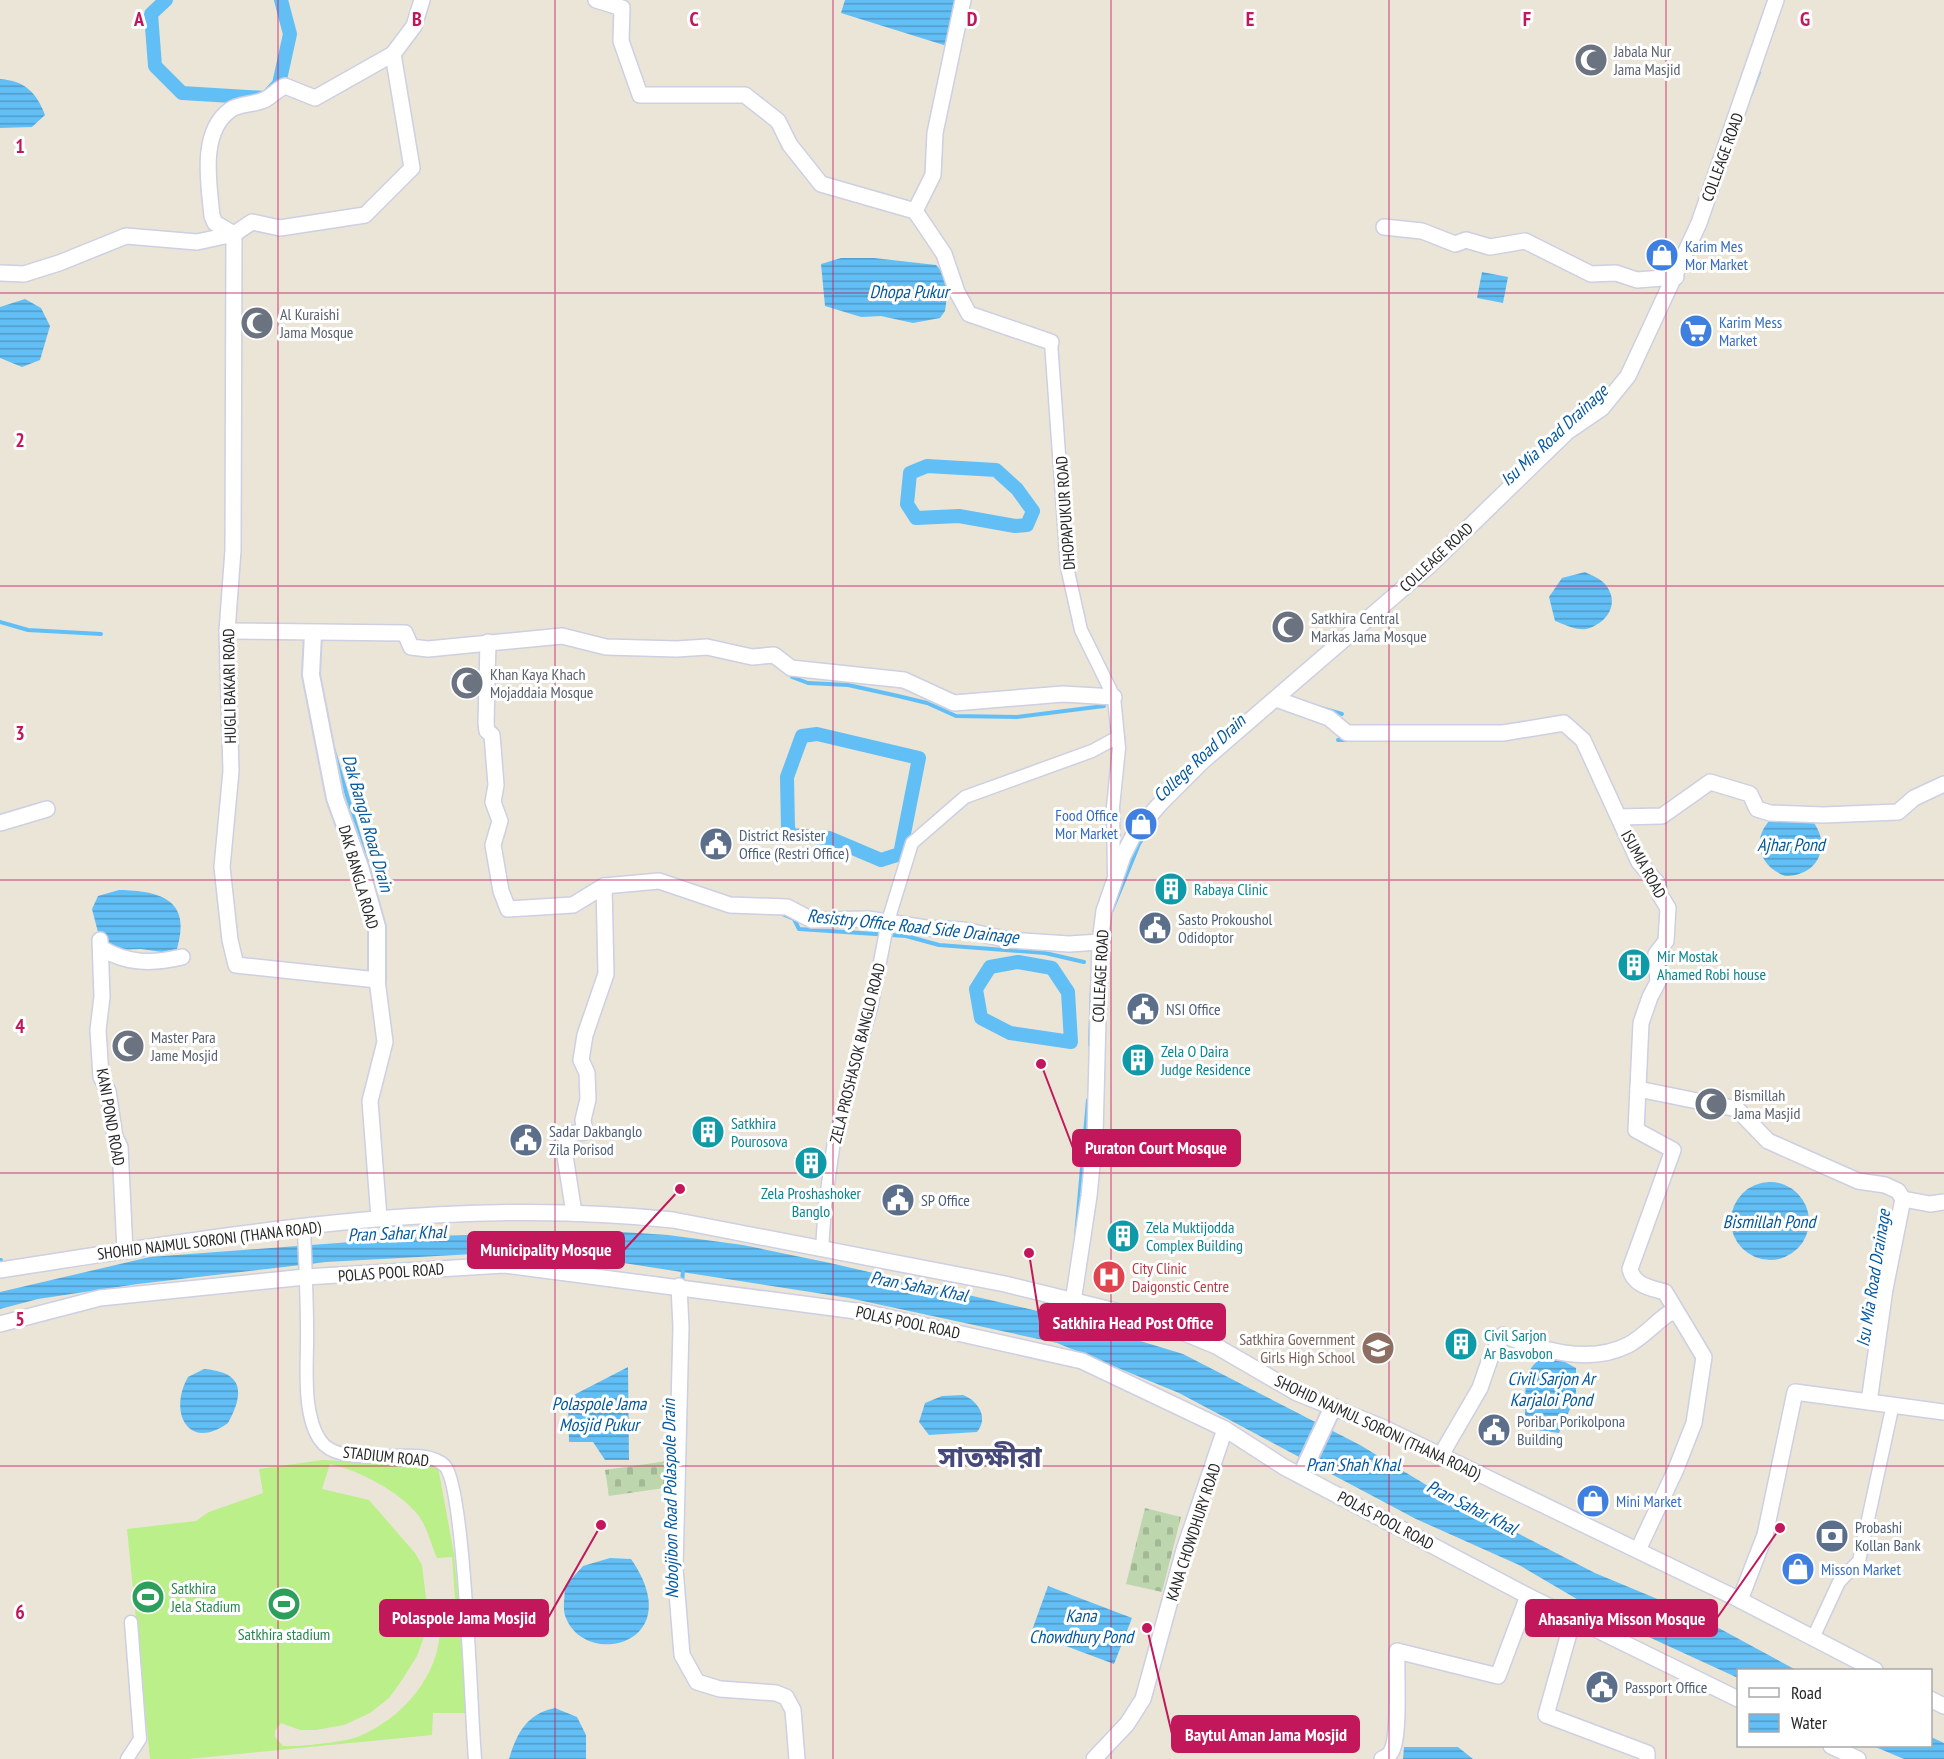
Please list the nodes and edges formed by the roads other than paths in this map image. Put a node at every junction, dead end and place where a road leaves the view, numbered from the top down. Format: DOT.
graph roads {
  1 [pos="422,0"];
  2 [pos="596,0"];
  3 [pos="963,0"];
  4 [pos="1776,0"];
  5 [pos="393,54"];
  6 [pos="915,212"];
  7 [pos="1384,227"];
  8 [pos="234,234"];
  9 [pos="0,273"];
  10 [pos="1676,277"];
  11 [pos="1051,342"];
  12 [pos="227,631"];
  13 [pos="313,633"];
  14 [pos="488,642"];
  15 [pos="1114,697"];
  16 [pos="1276,699"];
  17 [pos="1118,737"];
  18 [pos="1944,784"];
  19 [pos="47,809"];
  20 [pos="1619,817"];
  21 [pos="0,823"];
  22 [pos="1114,879"];
  23 [pos="604,886"];
  24 [pos="888,921"];
  25 [pos="1100,942"];
  26 [pos="182,957"];
  27 [pos="377,980"];
  28 [pos="1638,1089"];
  29 [pos="1903,1199"];
  30 [pos="1944,1202"];
  31 [pos="574,1213"];
  32 [pos="379,1218"];
  33 [pos="304,1228"];
  34 [pos="822,1249"];
  35 [pos="125,1251"];
  36 [pos="0,1270"];
  37 [pos="305,1277"];
  38 [pos="679,1286"];
  39 [pos="1074,1302"];
  40 [pos="1676,1312"];
  41 [pos="0,1324"];
  42 [pos="1869,1402"];
  43 [pos="1893,1404"];
  44 [pos="1333,1407"];
  45 [pos="1944,1412"];
  46 [pos="1225,1429"];
  47 [pos="1441,1455"];
  48 [pos="1301,1475"];
  49 [pos="1638,1550"];
  50 [pos="1528,1596"];
  51 [pos="1740,1600"];
  52 [pos="1573,1619"];
  53 [pos="131,1622"];
  54 [pos="1813,1638"];
  55 [pos="1871,1669"];
  56 [pos="1737,1699"];
  57 [pos="1833,1747"];
  58 [pos="127,1759"];
  59 [pos="475,1759"];
  60 [pos="797,1759"];
  61 [pos="1094,1759"];
  62 [pos="1382,1759"];
  63 [pos="1647,1759"];
  64 [pos="1858,1759"];
  1 -- 5 [label="street"];
  2 -- 6 [label="street"];
  3 -- 6 [label="street"];
  4 -- 10 [label="street, COLLEAGE ROAD"];
  5 -- 8 [label="street"];
  5 -- 8 [label="street"];
  6 -- 11 [label="street, DHOPAPUKUR ROAD"];
  7 -- 10 [label="street"];
  8 -- 9 [label="street"];
  8 -- 12 [label="street, HUGLI BAKARI ROAD"];
  10 -- 16 [label="street, COLLEAGE ROAD"];
  11 -- 15 [label="street, DHOPAPUKUR ROAD"];
  12 -- 13 [label="street"];
  12 -- 27 [label="street, HUGLI BAKARI ROAD"];
  13 -- 14 [label="street"];
  13 -- 27 [label="main road, DAK BANGLA ROAD"];
  14 -- 15 [label="street"];
  14 -- 23 [label="street"];
  15 -- 17 [label="street, DHOPAPUKUR ROAD"];
  16 -- 20 [label="street, ISUMIA ROAD"];
  16 -- 22 [label="street, COLLEAGE ROAD"];
  17 -- 22 [label="street, DHOPAPUKUR ROAD"];
  17 -- 24 [label="street, ZELA PROSHASOK BANGLO ROAD"];
  18 -- 20 [label="street"];
  19 -- 21 [label="street"];
  20 -- 28 [label="street, ISUMIA ROAD"];
  22 -- 25 [label="street, COLLEAGE ROAD"];
  23 -- 24 [label="street"];
  23 -- 31 [label="street"];
  24 -- 25 [label="street"];
  24 -- 34 [label="street, ZELA PROSHASOK BANGLO ROAD"];
  25 -- 39 [label="street, COLLEAGE ROAD"];
  26 -- 35 [label="street, KANI POND ROAD"];
  27 -- 32 [label="street"];
  28 -- 29 [label="street"];
  28 -- 40 [label="street, ISUMIA ROAD"];
  29 -- 30 [label="street"];
  29 -- 42 [label="street"];
  31 -- 32 [label="street, SHOHID NAJMUL SORONI (THANA ROAD)"];
  31 -- 34 [label="street, SHOHID NAJMUL SORONI (THANA ROAD)"];
  32 -- 33 [label="street, SHOHID NAJMUL SORONI (THANA ROAD)"];
  33 -- 35 [label="street, SHOHID NAJMUL SORONI (THANA ROAD)"];
  33 -- 37 [label="street, STADIUM ROAD"];
  34 -- 39 [label="street, SHOHID NAJMUL SORONI (THANA ROAD)"];
  35 -- 36 [label="street, SHOHID NAJMUL SORONI (THANA ROAD)"];
  37 -- 38 [label="street, POLAS POOL ROAD"];
  37 -- 41 [label="street, POLAS POOL ROAD"];
  37 -- 59 [label="street, STADIUM ROAD"];
  38 -- 46 [label="street, POLAS POOL ROAD"];
  38 -- 60 [label="street"];
  39 -- 44 [label="street, SHOHID NAJMUL SORONI (THANA ROAD)"];
  40 -- 47 [label="street"];
  40 -- 49 [label="street"];
  42 -- 43 [label="street"];
  42 -- 51 [label="street"];
  43 -- 45 [label="street"];
  43 -- 54 [label="street"];
  44 -- 47 [label="street, SHOHID NAJMUL SORONI (THANA ROAD)"];
  44 -- 48 [label="main road"];
  46 -- 48 [label="street, POLAS POOL ROAD"];
  46 -- 61 [label="street, KANA CHOWDHURY ROAD"];
  47 -- 49 [label="street, SHOHID NAJMUL SORONI (THANA ROAD)"];
  48 -- 50 [label="street, POLAS POOL ROAD"];
  49 -- 51 [label="street, SHOHID NAJMUL SORONI (THANA ROAD)"];
  50 -- 52 [label="street, POLAS POOL ROAD"];
  50 -- 62 [label="street"];
  51 -- 54 [label="street, SHOHID NAJMUL SORONI (THANA ROAD)"];
  52 -- 56 [label="street, POLAS POOL ROAD"];
  52 -- 63 [label="street"];
  53 -- 58 [label="street"];
  54 -- 55 [label="street, SHOHID NAJMUL SORONI (THANA ROAD)"];
  57 -- 64 [label="street"];
}
